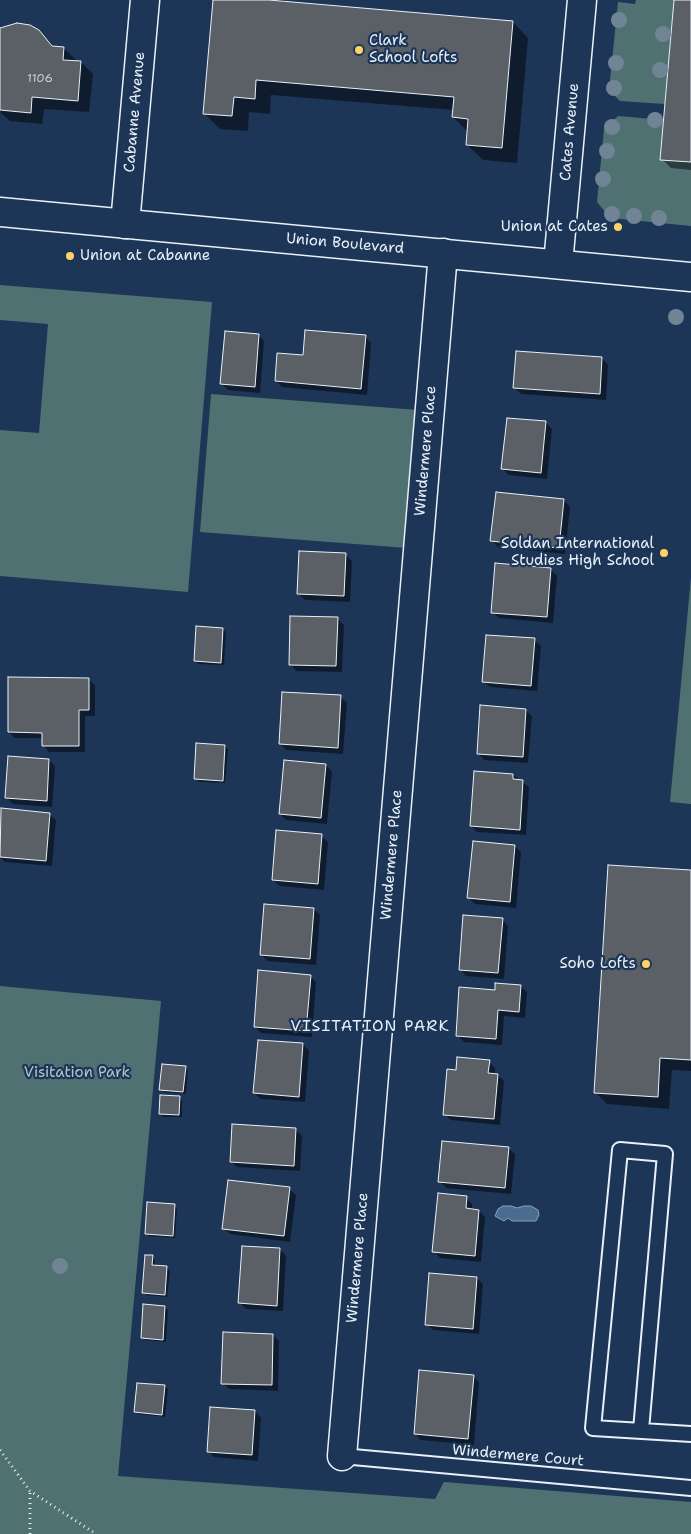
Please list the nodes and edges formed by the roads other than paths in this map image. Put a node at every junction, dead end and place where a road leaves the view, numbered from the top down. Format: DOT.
graph roads {
  1 [pos="145,0"];
  2 [pos="582,0"];
  3 [pos="0,212"];
  4 [pos="125,224"];
  5 [pos="443,253"];
  6 [pos="558,264"];
  7 [pos="691,277"];
  8 [pos="641,1430"];
  9 [pos="691,1434"];
  10 [pos="342,1456"];
  11 [pos="691,1488"];
  1 -- 4 [label="street, Cabanne Avenue"];
  2 -- 6 [label="street, Cates Avenue"];
  3 -- 4 [label="street, Union Boulevard"];
  4 -- 5 [label="street, Union Boulevard"];
  5 -- 6 [label="street, Union Boulevard"];
  5 -- 10 [label="street, Windermere Place"];
  6 -- 7 [label="street, Union Boulevard"];
  8 -- 8 [label="lane"];
  8 -- 9 [label="lane"];
  10 -- 11 [label="lane, Windermere Court"];
}
